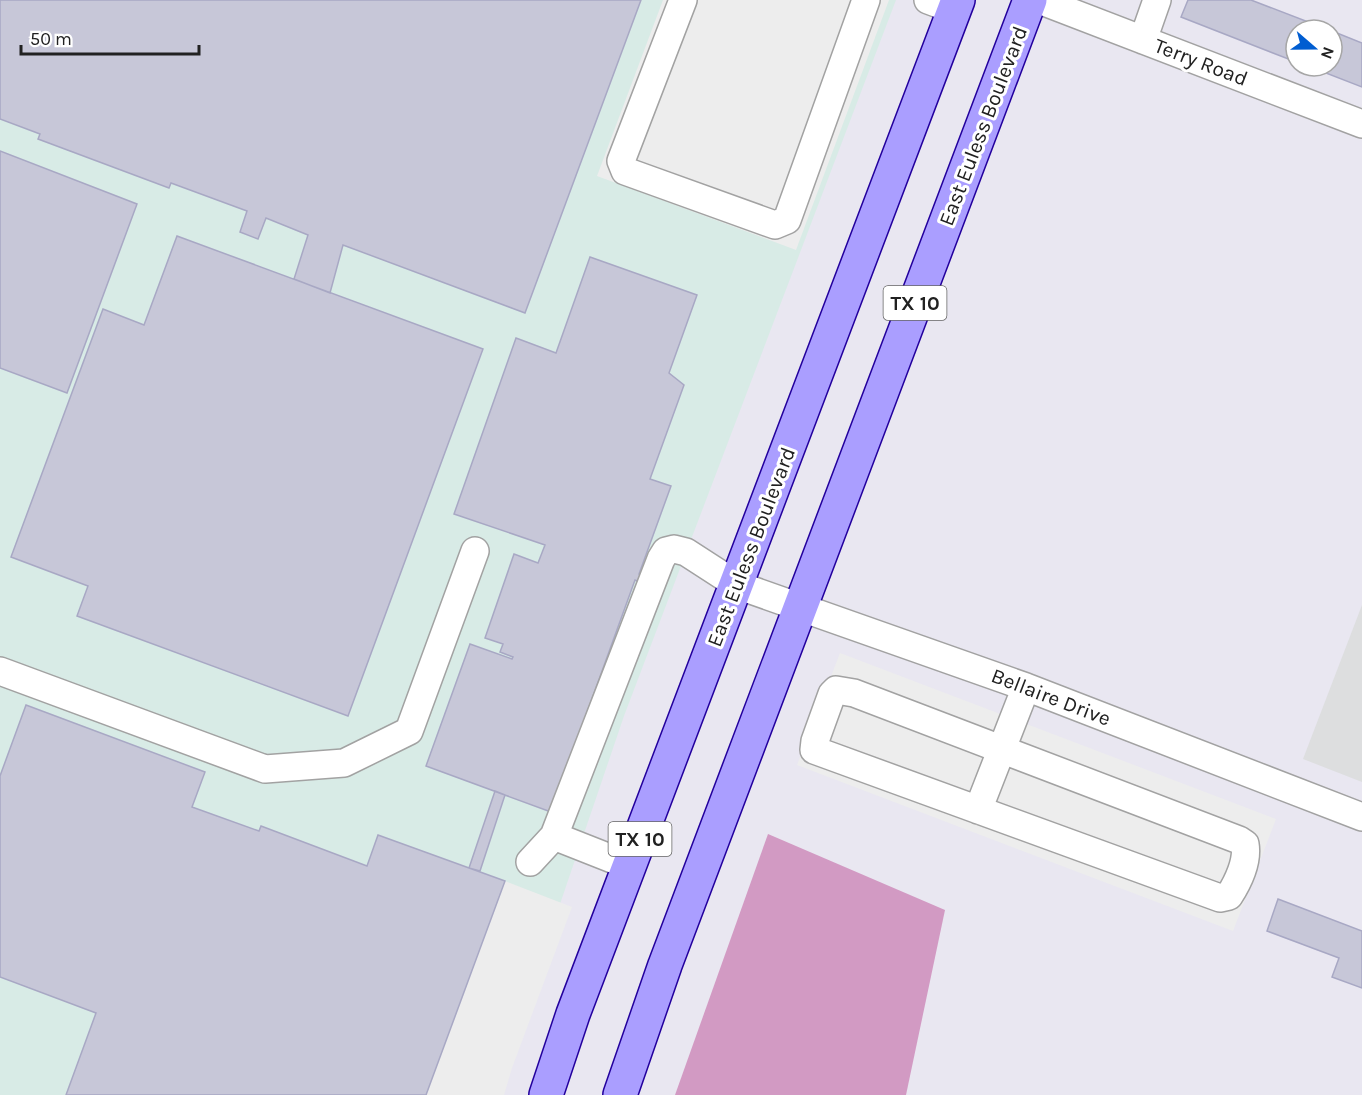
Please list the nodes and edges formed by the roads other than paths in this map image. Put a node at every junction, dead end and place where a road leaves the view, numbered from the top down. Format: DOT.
graph roads {
  1 [pos="683,0"];
  2 [pos="866,0"];
  3 [pos="1030,0"];
  4 [pos="1039,0"];
  5 [pos="1157,0"];
  6 [pos="947,3"];
  7 [pos="1143,40"];
  8 [pos="1362,124"];
  9 [pos="476,551"];
  10 [pos="737,585"];
  11 [pos="801,607"];
  12 [pos="0,671"];
  13 [pos="1026,687"];
  14 [pos="1001,751"];
  15 [pos="978,810"];
  16 [pos="1362,817"];
  17 [pos="554,836"];
  18 [pos="530,862"];
  19 [pos="630,866"];
  20 [pos="546,1095"];
  21 [pos="621,1095"];
  1 -- 2 [label="street"];
  3 -- 11 [label="main road, East Euless Boulevard / TX 10"];
  4 -- 7 [label="street, Terry Road"];
  5 -- 7 [label="street"];
  6 -- 10 [label="main road, East Euless Boulevard / TX 10"];
  7 -- 8 [label="street, Terry Road"];
  9 -- 12 [label="street"];
  10 -- 11 [label="street, Bellaire Drive"];
  10 -- 17 [label="street, Bellaire Drive"];
  10 -- 19 [label="main road, East Euless Boulevard / TX 10"];
  11 -- 13 [label="street, Bellaire Drive"];
  11 -- 21 [label="main road, East Euless Boulevard / TX 10"];
  13 -- 14 [label="street"];
  13 -- 16 [label="street, Bellaire Drive"];
  14 -- 15 [label="street"];
  14 -- 15 [label="street"];
  14 -- 15 [label="street"];
  17 -- 18 [label="street"];
  17 -- 19 [label="street"];
  19 -- 20 [label="main road, East Euless Boulevard / TX 10"];
}
